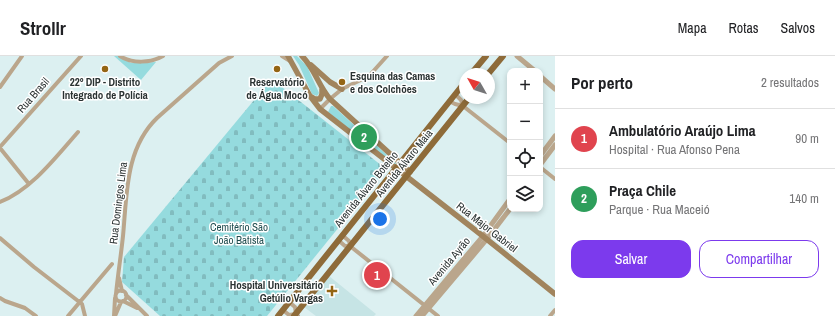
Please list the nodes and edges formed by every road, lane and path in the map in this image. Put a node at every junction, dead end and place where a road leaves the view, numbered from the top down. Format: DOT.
graph roads {
  1 [pos="22,56"];
  2 [pos="81,56"];
  3 [pos="120,56"];
  4 [pos="163,56"];
  5 [pos="232,56"];
  6 [pos="282,56"];
  7 [pos="288,56"];
  8 [pos="302,56"];
  9 [pos="387,56"];
  10 [pos="486,56"];
  11 [pos="503,56"];
  12 [pos="517,56"];
  13 [pos="292,62"];
  14 [pos="310,64"];
  15 [pos="476,68"];
  16 [pos="493,68"];
  17 [pos="531,68"];
  18 [pos="543,79"];
  19 [pos="0,87"];
  20 [pos="322,88"];
  21 [pos="342,89"];
  22 [pos="459,89"];
  23 [pos="555,89"];
  24 [pos="455,94"];
  25 [pos="310,96"];
  26 [pos="330,99"];
  27 [pos="449,101"];
  28 [pos="463,106"];
  29 [pos="320,109"];
  30 [pos="78,132"];
  31 [pos="555,136"];
  32 [pos="507,141"];
  33 [pos="555,145"];
  34 [pos="0,147"];
  35 [pos="543,152"];
  36 [pos="543,162"];
  37 [pos="397,165"];
  38 [pos="543,169"];
  39 [pos="408,174"];
  40 [pos="555,179"];
  41 [pos="29,184"];
  42 [pos="0,202"];
  43 [pos="507,210"];
  44 [pos="340,237"];
  45 [pos="485,237"];
  46 [pos="0,238"];
  47 [pos="350,246"];
  48 [pos="112,264"];
  49 [pos="118,275"];
  50 [pos="122,291"];
  51 [pos="555,294"];
  52 [pos="116,295"];
  53 [pos="126,295"];
  54 [pos="0,298"];
  55 [pos="122,301"];
  56 [pos="79,302"];
  57 [pos="289,302"];
  58 [pos="426,307"];
  59 [pos="139,310"];
  60 [pos="283,310"];
  61 [pos="555,310"];
  62 [pos="296,315"];
  63 [pos="36,316"];
  64 [pos="68,316"];
  65 [pos="85,316"];
  66 [pos="115,316"];
  67 [pos="147,316"];
  68 [pos="278,316"];
  69 [pos="416,316"];
  70 [pos="422,316"];
  71 [pos="438,316"];
  72 [pos="550,316"];
  1 -- 19 [label="street"];
  2 -- 34 [label="street, Rua Brasil"];
  3 -- 4 [label="street"];
  5 -- 49 [label="street, Rua Domingos Lima"];
  6 -- 13 [label="street"];
  7 -- 13 [label="main road"];
  8 -- 14 [label="main road"];
  9 -- 21 [label="street"];
  10 -- 15 [label="main road"];
  11 -- 16 [label="main road"];
  12 -- 17 [label="street"];
  13 -- 25 [label="main road"];
  14 -- 20 [label="main road"];
  14 -- 21 [label="main road"];
  18 -- 23 [label="street"];
  20 -- 25 [label="main road"];
  20 -- 26 [label="main road"];
  21 -- 26 [label="street"];
  22 -- 24 [label="main road, Avenida Álvaro Botelho"];
  24 -- 27 [label="main road, Avenida Álvaro Botelho"];
  24 -- 28 [label="street"];
  25 -- 29 [label="main road"];
  26 -- 29 [label="street"];
  26 -- 37 [label="main road"];
  27 -- 28 [label="street"];
  27 -- 37 [label="main road, Avenida Álvaro Botelho"];
  28 -- 32 [label="street"];
  28 -- 39 [label="main road, Avenida Álvaro Maia"];
  29 -- 37 [label="main road"];
  30 -- 41 [label="street"];
  31 -- 35 [label="street"];
  33 -- 36 [label="street"];
  34 -- 41 [label="street"];
  37 -- 39 [label="main road, Rua Major Gabriel"];
  37 -- 44 [label="main road, Avenida Álvaro Botelho"];
  38 -- 40 [label="street"];
  39 -- 45 [label="main road, Rua Major Gabriel"];
  39 -- 47 [label="main road, Avenida Álvaro Maia"];
  41 -- 42 [label="street"];
  43 -- 45 [label="street, Avenida Ayrão"];
  44 -- 47 [label="street"];
  44 -- 57 [label="main road, Avenida Álvaro Botelho"];
  45 -- 51 [label="main road, Rua Major Gabriel"];
  45 -- 58 [label="street, Avenida Ayrão"];
  46 -- 56 [label="street"];
  47 -- 58 [label="street"];
  47 -- 62 [label="main road, Avenida Álvaro Maia"];
  48 -- 56 [label="street"];
  49 -- 50 [label="street, Rua Domingos Lima"];
  49 -- 52 [label="street, Rua Domingos Lima"];
  50 -- 52 [label="street"];
  50 -- 53 [label="street"];
  52 -- 55 [label="street"];
  52 -- 66 [label="street, Rua Domingos Lima"];
  53 -- 55 [label="street"];
  53 -- 59 [label="street"];
  54 -- 63 [label="street"];
  55 -- 59 [label="street"];
  55 -- 66 [label="street, Rua Domingos Lima"];
  56 -- 64 [label="street"];
  56 -- 65 [label="street"];
  57 -- 60 [label="main road, Avenida Álvaro Botelho"];
  57 -- 62 [label="street"];
  58 -- 69 [label="street, Avenida Ayrão"];
  58 -- 70 [label="street, Avenida Ayrão"];
  58 -- 71 [label="street"];
  59 -- 67 [label="street"];
  60 -- 62 [label="street"];
  60 -- 68 [label="main road"];
  61 -- 72 [label="street"];
}
